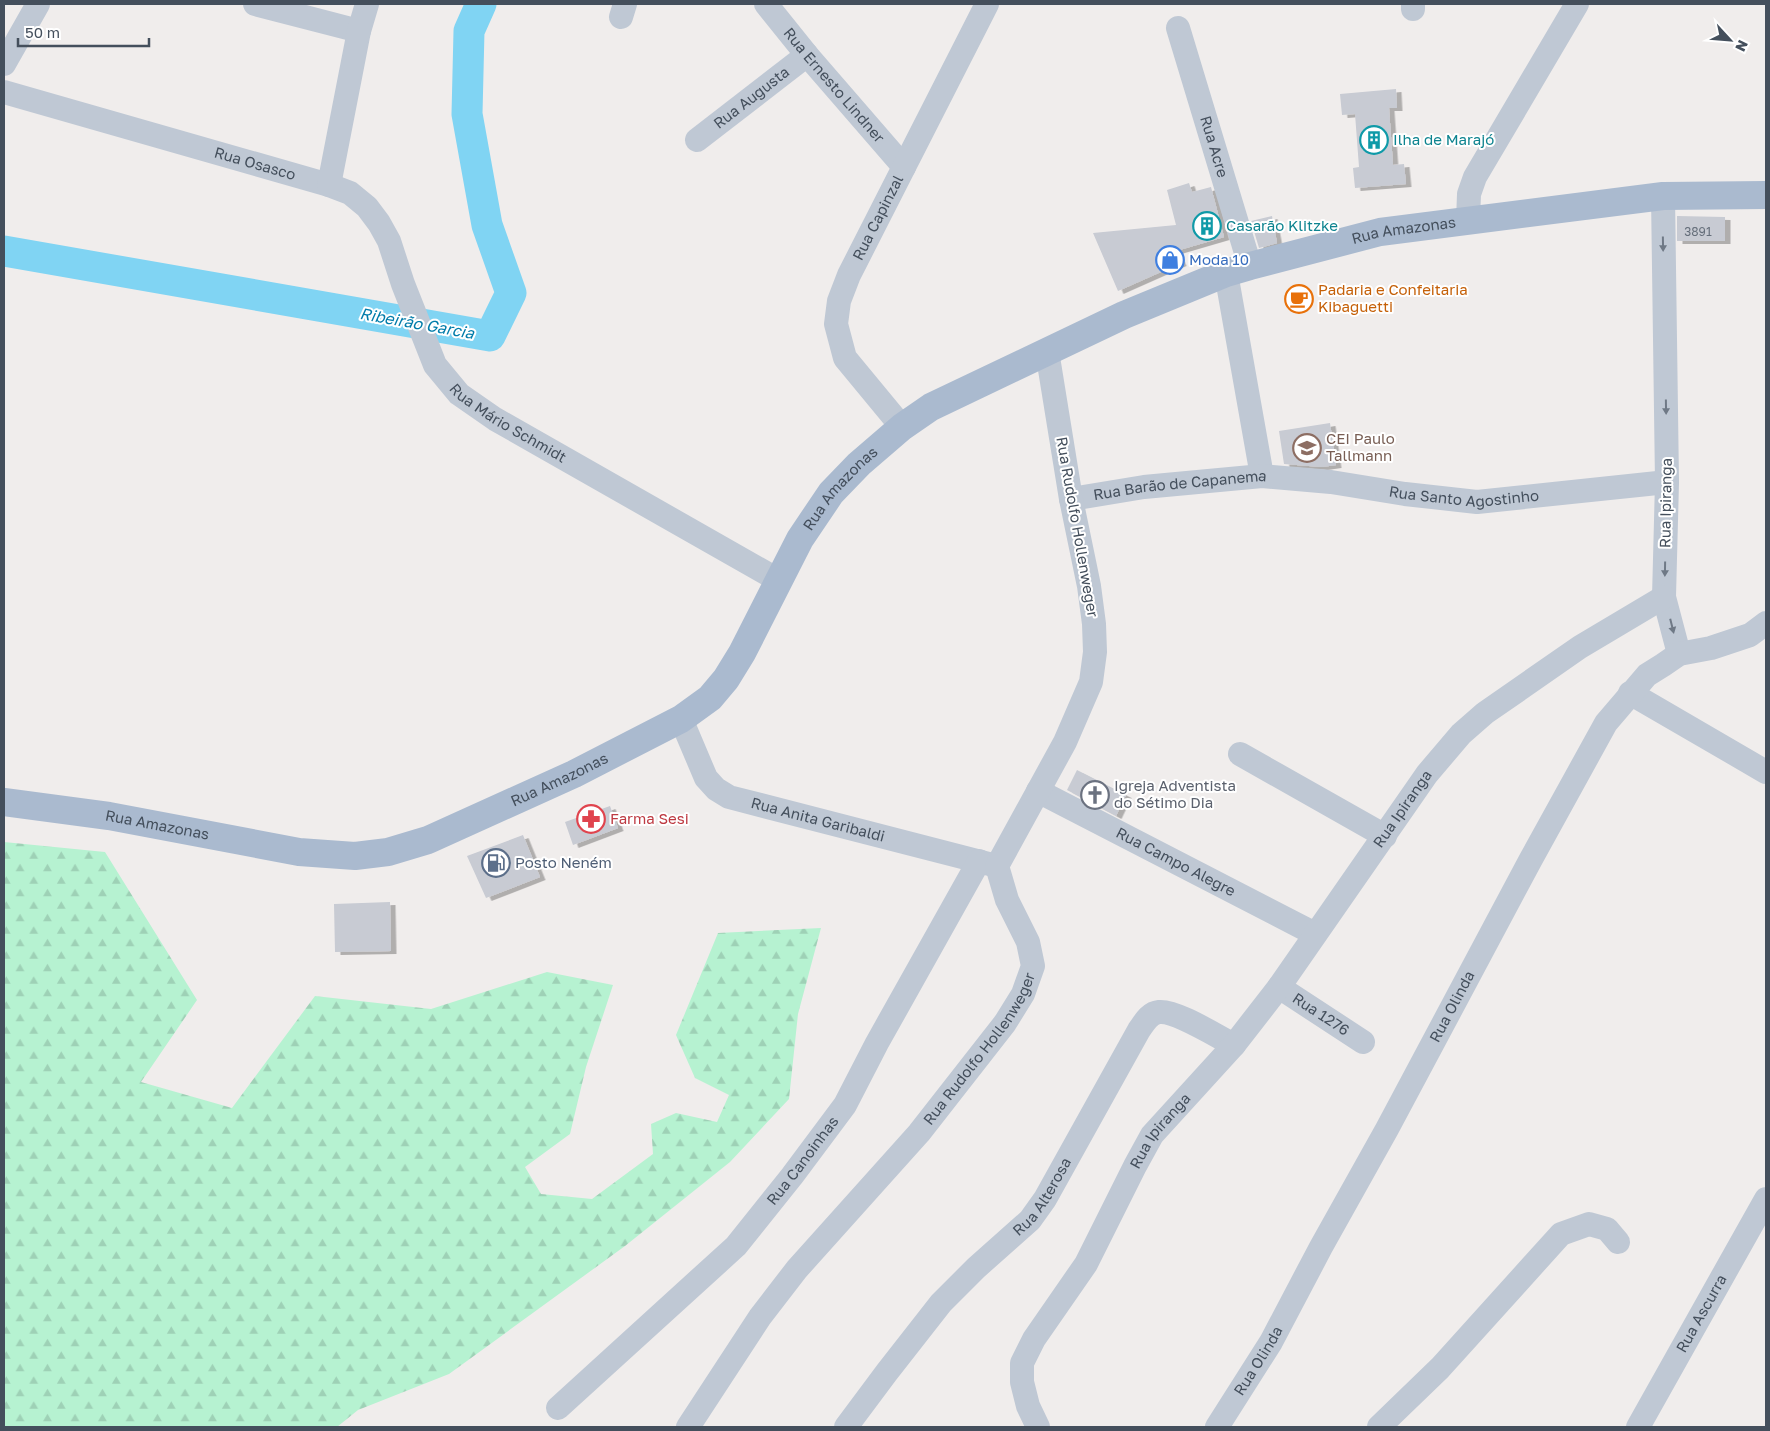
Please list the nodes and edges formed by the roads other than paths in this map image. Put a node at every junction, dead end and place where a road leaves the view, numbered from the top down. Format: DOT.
graph roads {
  1 [pos="38,4"];
  2 [pos="255,4"];
  3 [pos="367,4"];
  4 [pos="766,4"];
  5 [pos="987,4"];
  6 [pos="1577,4"];
  7 [pos="1178,28"];
  8 [pos="359,31"];
  9 [pos="807,55"];
  10 [pos="4,64"];
  11 [pos="4,92"];
  12 [pos="697,140"];
  13 [pos="904,167"];
  14 [pos="329,185"];
  15 [pos="1766,195"];
  16 [pos="1663,196"];
  17 [pos="1468,221"];
  18 [pos="1238,269"];
  19 [pos="1047,351"];
  20 [pos="902,427"];
  21 [pos="1262,476"];
  22 [pos="1667,482"];
  23 [pos="1071,499"];
  24 [pos="778,580"];
  25 [pos="1664,598"];
  26 [pos="1766,622"];
  27 [pos="1679,654"];
  28 [pos="1630,693"];
  29 [pos="681,719"];
  30 [pos="1240,754"];
  31 [pos="1766,772"];
  32 [pos="1038,791"];
  33 [pos="4,802"];
  34 [pos="1385,836"];
  35 [pos="988,863"];
  36 [pos="1315,934"];
  37 [pos="1279,987"];
  38 [pos="1363,1042"];
  39 [pos="1234,1045"];
  40 [pos="1766,1199"];
  41 [pos="1618,1242"];
  42 [pos="558,1408"];
  43 [pos="1024,1416"];
  44 [pos="688,1427"];
  45 [pos="846,1427"];
  46 [pos="1038,1427"];
  47 [pos="1217,1427"];
  48 [pos="1378,1427"];
  49 [pos="1638,1427"];
  1 -- 10 [label="street"];
  2 -- 8 [label="street"];
  3 -- 8 [label="street"];
  4 -- 9 [label="street, Rua Ernesto Lindner"];
  5 -- 13 [label="street, Rua Capinzal"];
  6 -- 17 [label="street"];
  7 -- 18 [label="street, Rua Acre"];
  8 -- 14 [label="street"];
  9 -- 12 [label="street, Rua Augusta"];
  9 -- 13 [label="street, Rua Ernesto Lindner"];
  11 -- 14 [label="street, Rua Osasco"];
  13 -- 20 [label="street, Rua Capinzal"];
  14 -- 24 [label="street, Rua Mário Schmidt"];
  15 -- 16 [label="main road, Rua Amazonas"];
  16 -- 17 [label="main road, Rua Amazonas"];
  16 -- 22 [label="street, Rua Ipiranga, one-way"];
  17 -- 18 [label="main road, Rua Amazonas"];
  18 -- 19 [label="main road, Rua Amazonas"];
  18 -- 21 [label="street, Rua Barão de Capanema"];
  19 -- 20 [label="main road, Rua Amazonas"];
  19 -- 23 [label="street, Rua Rudolfo Hollenweger"];
  20 -- 24 [label="main road, Rua Amazonas"];
  21 -- 22 [label="street, Rua Santo Agostinho"];
  21 -- 23 [label="street, Rua Barão de Capanema"];
  22 -- 25 [label="street, Rua Ipiranga, one-way"];
  23 -- 32 [label="street, Rua Rudolfo Hollenweger"];
  24 -- 29 [label="main road, Rua Amazonas"];
  25 -- 27 [label="street, one-way"];
  25 -- 34 [label="street, Rua Ipiranga"];
  26 -- 27 [label="street"];
  27 -- 28 [label="street, Rua Olinda"];
  28 -- 31 [label="street"];
  28 -- 47 [label="street, Rua Olinda"];
  29 -- 33 [label="main road, Rua Amazonas"];
  29 -- 35 [label="street, Rua Anita Garibaldi"];
  30 -- 34 [label="street"];
  32 -- 35 [label="street, Rua Rudolfo Hollenweger"];
  32 -- 36 [label="street, Rua Campo Alegre"];
  34 -- 36 [label="street, Rua Ipiranga"];
  35 -- 42 [label="street, Rua Canoinhas"];
  35 -- 44 [label="street, Rua Rudolfo Hollenweger"];
  36 -- 37 [label="street, Rua Ipiranga"];
  37 -- 38 [label="street, Rua 1276"];
  37 -- 39 [label="street, Rua Ipiranga"];
  39 -- 43 [label="street, Rua Ipiranga"];
  39 -- 45 [label="street, Rua Alterosa"];
  40 -- 49 [label="street, Rua Ascurra"];
  41 -- 48 [label="street"];
  43 -- 46 [label="street, Rua Ipiranga"];
}
